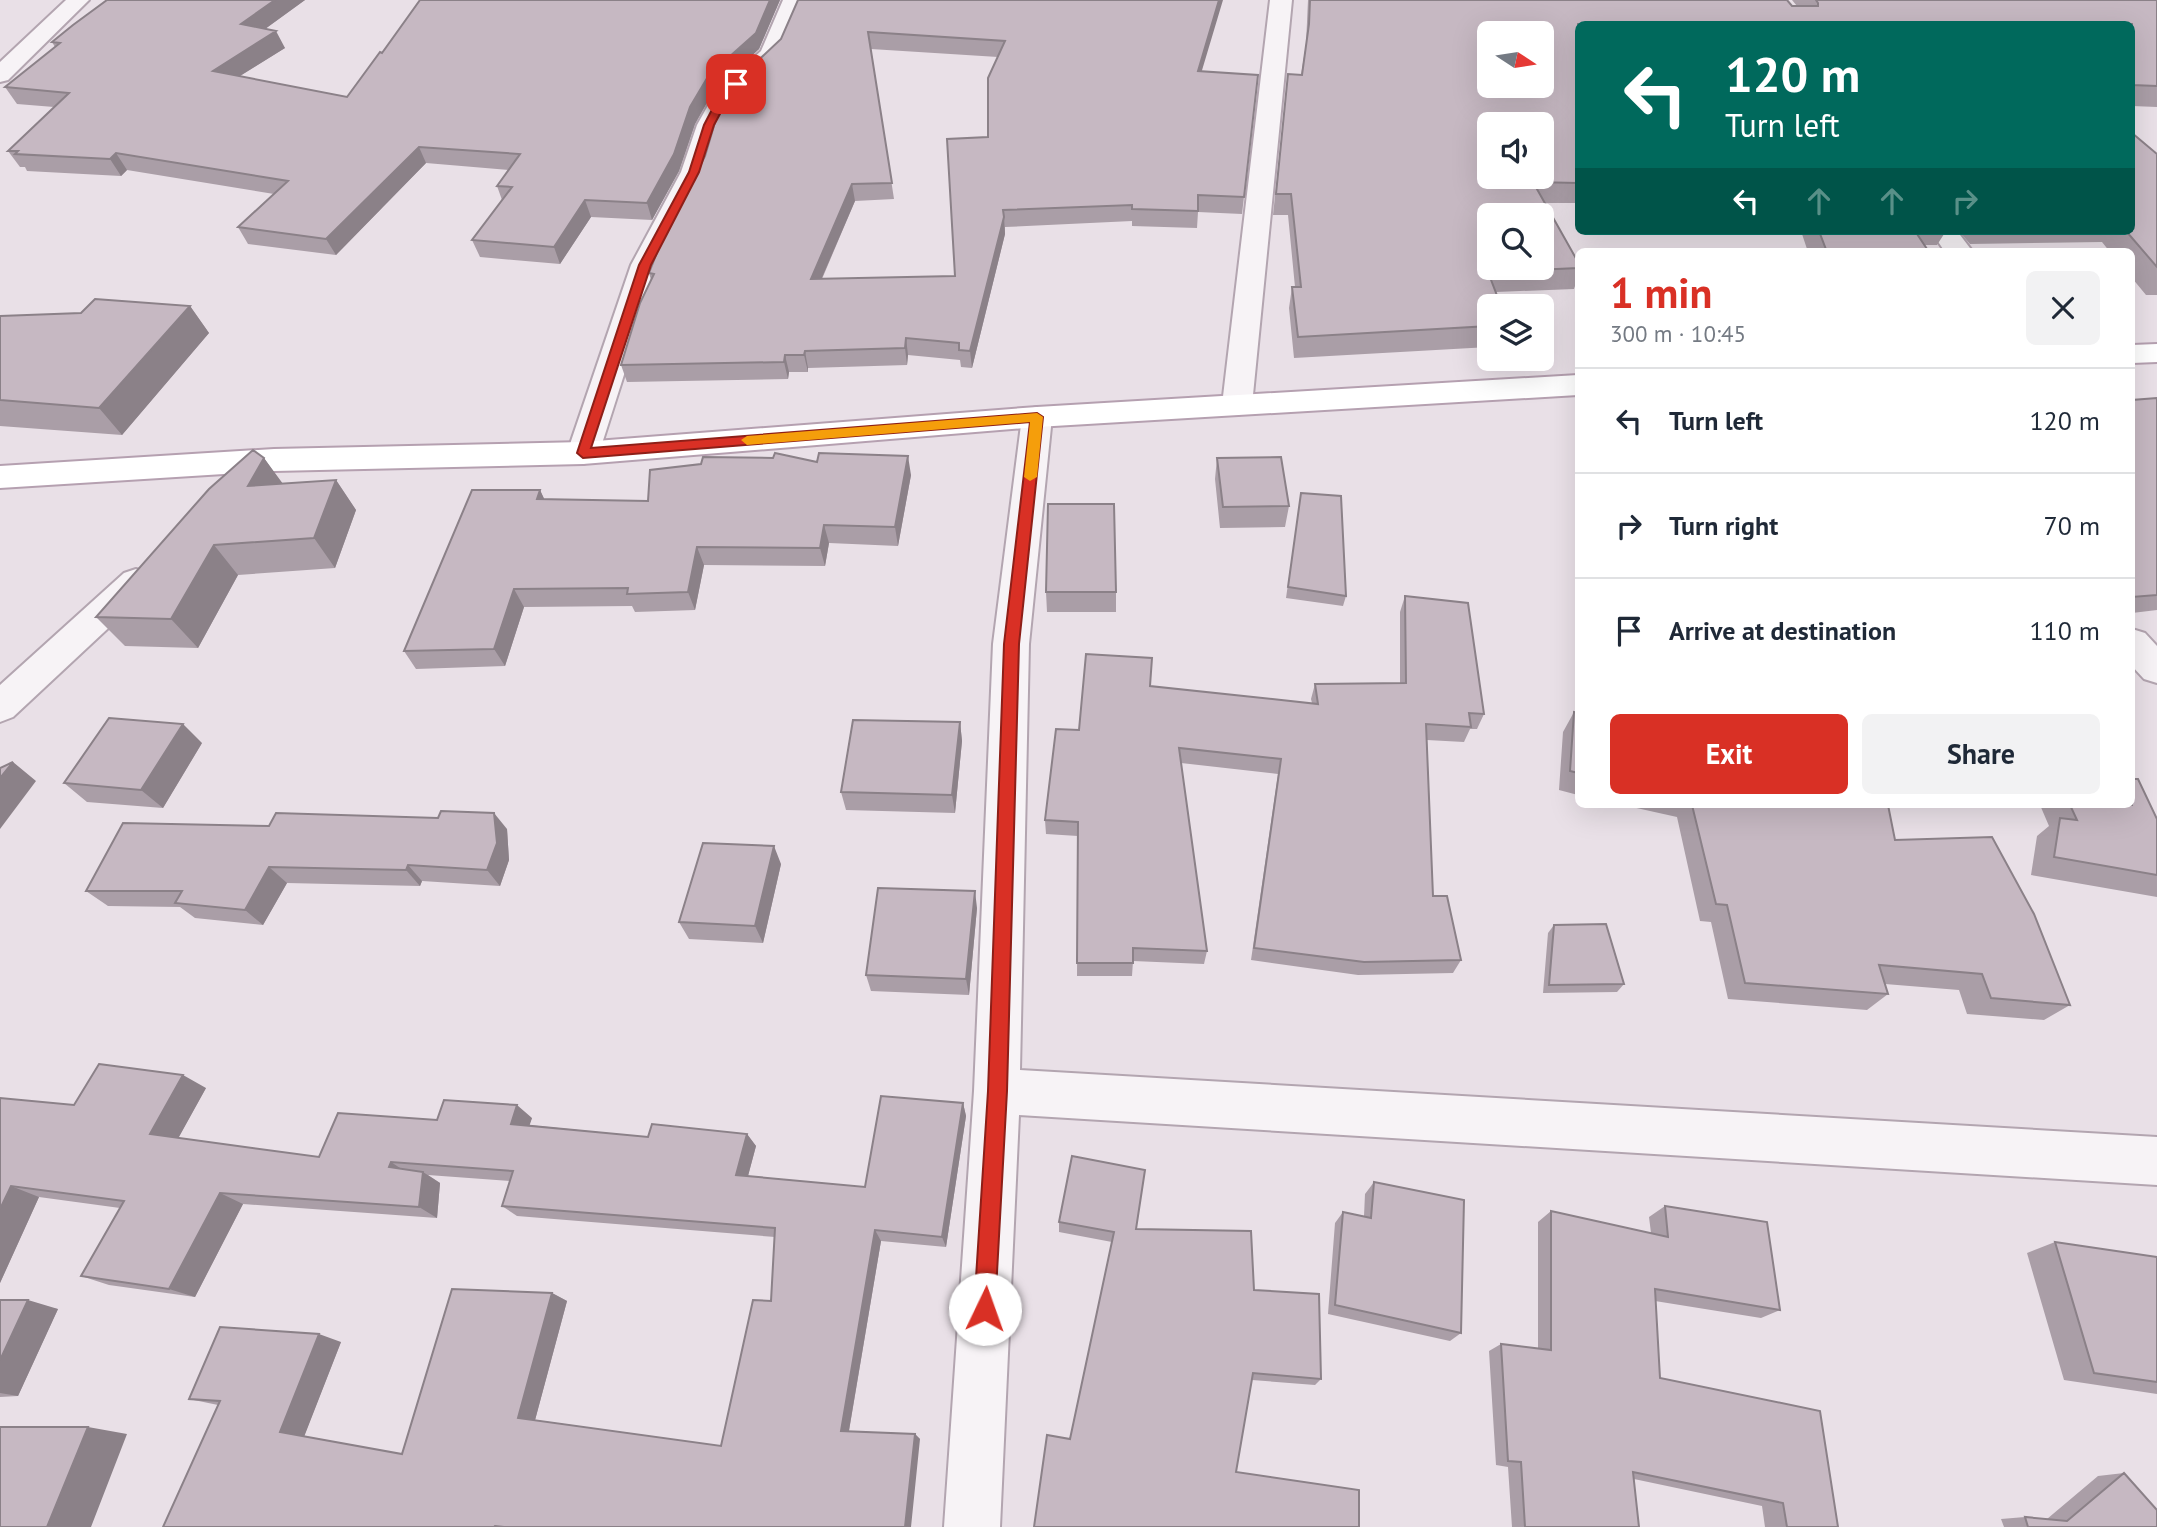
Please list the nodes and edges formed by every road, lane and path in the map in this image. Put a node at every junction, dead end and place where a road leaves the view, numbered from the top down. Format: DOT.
graph roads {
  1 [pos="78,0"];
  2 [pos="794,0"];
  3 [pos="1281,0"];
  4 [pos="0,75"];
  5 [pos="2157,353"];
  6 [pos="2135,354"];
  7 [pos="1575,385"];
  8 [pos="1237,405"];
  9 [pos="1037,417"];
  10 [pos="583,453"];
  11 [pos="274,460"];
  12 [pos="0,477"];
  13 [pos="234,496"];
  14 [pos="163,558"];
  15 [pos="2135,646"];
  16 [pos="2157,669"];
  17 [pos="0,707"];
  18 [pos="997,1091"];
  19 [pos="2157,1161"];
  20 [pos="972,1527"];
  1 -- 4 [label="street"];
  2 -- 10 [label="street"];
  3 -- 8 [label="street"];
  5 -- 6 [label="main road"];
  7 -- 8 [label="main road"];
  8 -- 9 [label="main road"];
  9 -- 10 [label="main road"];
  9 -- 18 [label="street"];
  10 -- 11 [label="main road"];
  11 -- 12 [label="main road"];
  11 -- 13 [label="street"];
  14 -- 17 [label="street"];
  15 -- 16 [label="street"];
  18 -- 19 [label="street"];
  18 -- 20 [label="street"];
}
